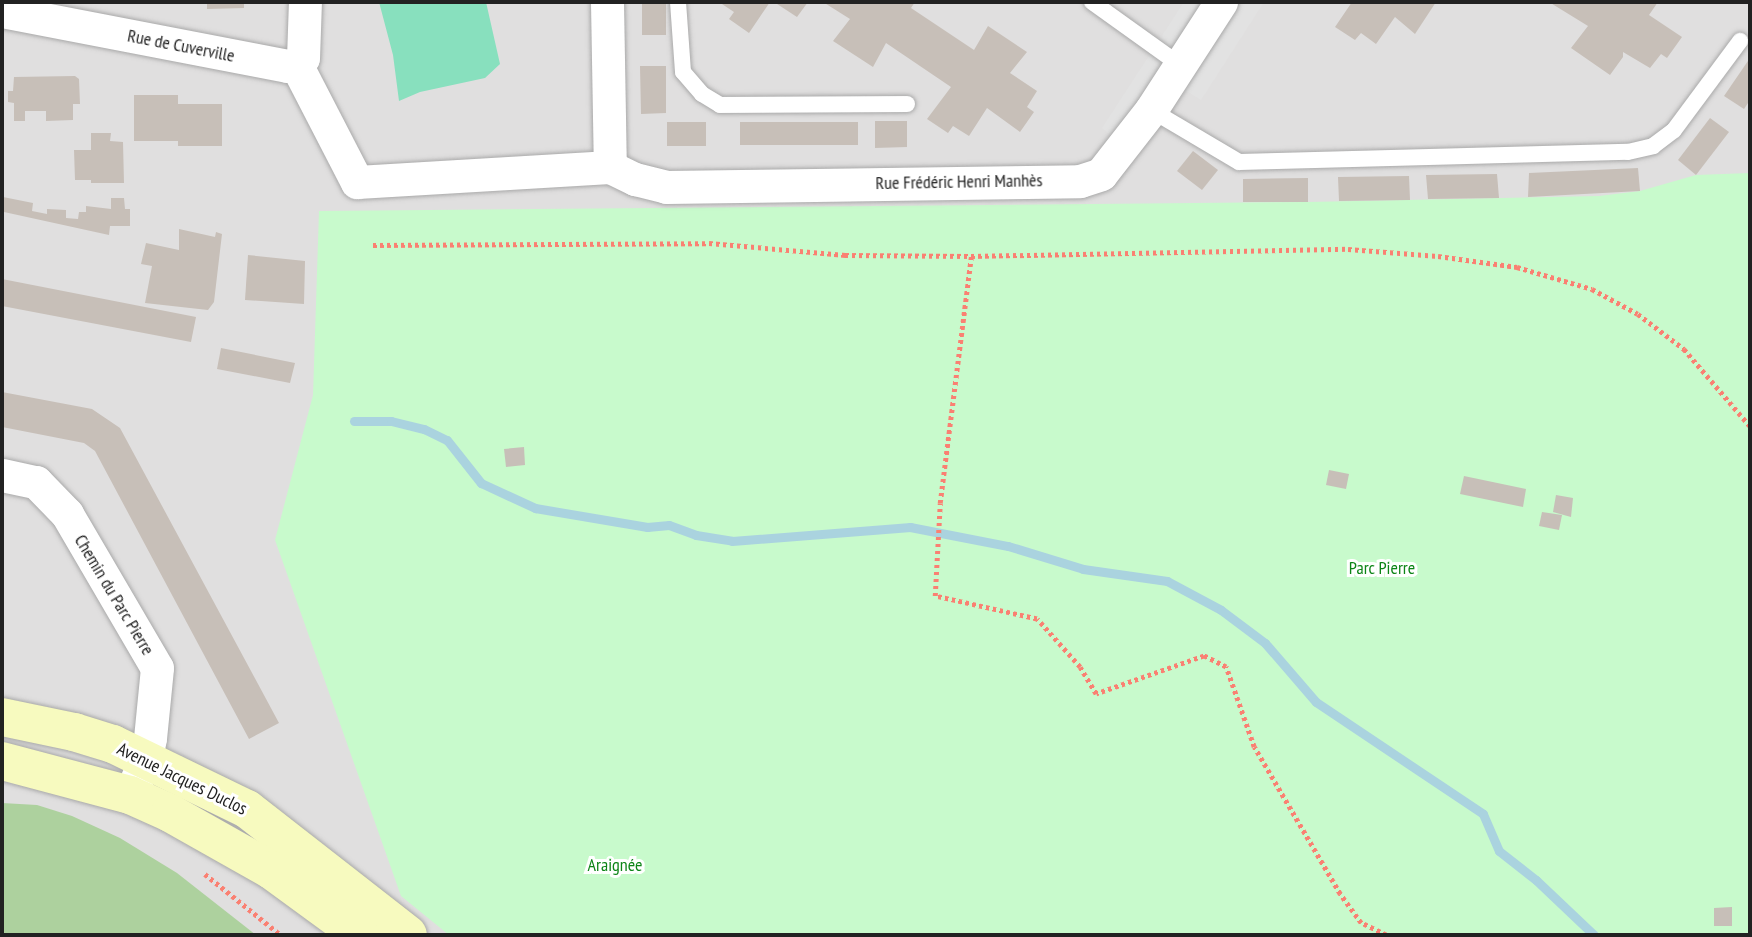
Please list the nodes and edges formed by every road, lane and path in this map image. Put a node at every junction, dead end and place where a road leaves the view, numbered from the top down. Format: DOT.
graph roads {
  1 [pos="304,2"];
  2 [pos="607,2"];
  3 [pos="678,2"];
  4 [pos="1092,2"];
  5 [pos="1221,2"];
  6 [pos="2,11"];
  7 [pos="66,13"];
  8 [pos="1740,41"];
  9 [pos="296,64"];
  10 [pos="1180,65"];
  11 [pos="907,104"];
  12 [pos="1151,110"];
  13 [pos="610,167"];
  14 [pos="373,245"];
  15 [pos="971,256"];
  16 [pos="1750,426"];
  17 [pos="2,475"];
  18 [pos="2,718"];
  19 [pos="146,758"];
  20 [pos="2,761"];
  21 [pos="130,795"];
  22 [pos="198,869"];
  23 [pos="281,935"];
  24 [pos="360,935"];
  25 [pos="408,935"];
  26 [pos="1386,935"];
  1 -- 9 [label="street"];
  2 -- 13 [label="street"];
  3 -- 11 [label="lane"];
  4 -- 10 [label="lane"];
  5 -- 10 [label="street, Rue Frédéric Henri Manhès"];
  6 -- 7 [label="street, Rue de Cuverville"];
  7 -- 9 [label="street, Rue de Cuverville"];
  8 -- 12 [label="lane"];
  9 -- 13 [label="street, Rue Frédéric Henri Manhès"];
  10 -- 12 [label="street, Rue Frédéric Henri Manhès"];
  12 -- 13 [label="street, Rue Frédéric Henri Manhès"];
  14 -- 15 [label="path"];
  15 -- 16 [label="path"];
  15 -- 26 [label="path"];
  17 -- 19 [label="street, Chemin du Parc Pierre"];
  18 -- 19 [label="main road, Avenue Jacques Duclos"];
  19 -- 21 [label="street, Chemin du Parc Pierre"];
  19 -- 25 [label="main road, Avenue Jacques Duclos"];
  20 -- 21 [label="main road, Avenue Jacques Duclos"];
  21 -- 24 [label="main road, Avenue Jacques Duclos"];
  22 -- 23 [label="path"];
}
